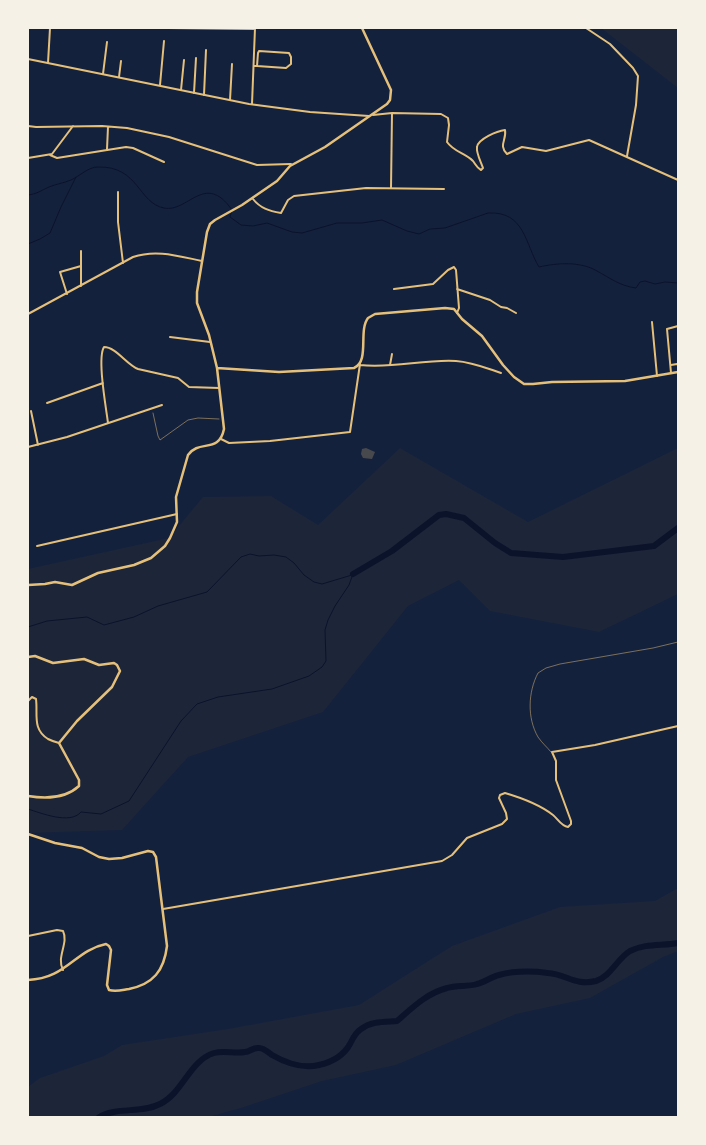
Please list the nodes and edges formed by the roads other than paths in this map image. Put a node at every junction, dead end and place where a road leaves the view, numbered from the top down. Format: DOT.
graph roads {
  1 [pos="50,28"];
  2 [pos="168,28"];
  3 [pos="256,28"];
  4 [pos="362,28"];
  5 [pos="586,28"];
  6 [pos="164,41"];
  7 [pos="107,42"];
  8 [pos="206,50"];
  9 [pos="196,58"];
  10 [pos="28,59"];
  11 [pos="184,60"];
  12 [pos="121,61"];
  13 [pos="48,63"];
  14 [pos="232,64"];
  15 [pos="256,66"];
  16 [pos="103,74"];
  17 [pos="119,77"];
  18 [pos="160,85"];
  19 [pos="182,90"];
  20 [pos="194,92"];
  21 [pos="204,95"];
  22 [pos="230,100"];
  23 [pos="252,104"];
  24 [pos="392,113"];
  25 [pos="371,116"];
  26 [pos="28,126"];
  27 [pos="73,126"];
  28 [pos="108,126"];
  29 [pos="107,149"];
  30 [pos="50,156"];
  31 [pos="627,156"];
  32 [pos="28,158"];
  33 [pos="164,162"];
  34 [pos="293,164"];
  35 [pos="678,180"];
  36 [pos="391,188"];
  37 [pos="444,189"];
  38 [pos="118,192"];
  39 [pos="253,198"];
  40 [pos="81,251"];
  41 [pos="202,261"];
  42 [pos="123,263"];
  43 [pos="81,266"];
  44 [pos="81,286"];
  45 [pos="394,289"];
  46 [pos="457,289"];
  47 [pos="67,294"];
  48 [pos="457,312"];
  49 [pos="516,313"];
  50 [pos="28,314"];
  51 [pos="652,322"];
  52 [pos="678,326"];
  53 [pos="170,336"];
  54 [pos="210,342"];
  55 [pos="392,354"];
  56 [pos="360,365"];
  57 [pos="390,365"];
  58 [pos="671,365"];
  59 [pos="678,365"];
  60 [pos="217,368"];
  61 [pos="678,372"];
  62 [pos="501,373"];
  63 [pos="672,373"];
  64 [pos="657,376"];
  65 [pos="103,383"];
  66 [pos="220,388"];
  67 [pos="48,403"];
  68 [pos="162,405"];
  69 [pos="31,410"];
  70 [pos="108,423"];
  71 [pos="221,439"];
  72 [pos="38,445"];
  73 [pos="28,447"];
  74 [pos="177,514"];
  75 [pos="37,546"];
  76 [pos="28,584"];
  77 [pos="678,642"];
  78 [pos="28,657"];
  79 [pos="28,701"];
  80 [pos="678,726"];
  81 [pos="59,743"];
  82 [pos="552,752"];
  83 [pos="28,796"];
  84 [pos="28,834"];
  85 [pos="163,909"];
  86 [pos="28,936"];
  87 [pos="63,970"];
  88 [pos="28,980"];
  89 [pos="457,1118"];
  90 [pos="462,1118"];
  1 -- 13 [label="street"];
  2 -- 3 [label="street"];
  3 -- 15 [label="street"];
  4 -- 25 [label="main road"];
  5 -- 31 [label="street"];
  6 -- 18 [label="street"];
  7 -- 16 [label="street"];
  8 -- 21 [label="street"];
  9 -- 20 [label="street"];
  10 -- 13 [label="street"];
  11 -- 19 [label="street"];
  12 -- 17 [label="street"];
  13 -- 16 [label="street"];
  14 -- 22 [label="street"];
  15 -- 15 [label="street"];
  15 -- 23 [label="street"];
  16 -- 17 [label="street"];
  17 -- 18 [label="street"];
  18 -- 19 [label="street"];
  19 -- 20 [label="street"];
  20 -- 21 [label="street"];
  21 -- 22 [label="street"];
  22 -- 23 [label="street"];
  23 -- 25 [label="street"];
  24 -- 25 [label="street"];
  24 -- 31 [label="street"];
  24 -- 36 [label="street"];
  25 -- 34 [label="main road"];
  26 -- 27 [label="street"];
  27 -- 28 [label="street"];
  27 -- 30 [label="street"];
  28 -- 29 [label="street"];
  28 -- 34 [label="street"];
  29 -- 30 [label="street"];
  29 -- 33 [label="street"];
  30 -- 32 [label="street"];
  31 -- 35 [label="street"];
  34 -- 39 [label="main road"];
  36 -- 37 [label="street"];
  36 -- 39 [label="street"];
  38 -- 42 [label="street"];
  39 -- 41 [label="main road"];
  40 -- 43 [label="street"];
  41 -- 42 [label="street"];
  41 -- 54 [label="main road"];
  42 -- 44 [label="street"];
  43 -- 44 [label="street"];
  43 -- 47 [label="street"];
  44 -- 47 [label="street"];
  45 -- 46 [label="street"];
  46 -- 48 [label="street"];
  46 -- 49 [label="street"];
  47 -- 50 [label="street"];
  48 -- 56 [label="main road"];
  48 -- 64 [label="main road"];
  51 -- 64 [label="street"];
  52 -- 58 [label="street"];
  53 -- 54 [label="street"];
  54 -- 60 [label="main road"];
  55 -- 57 [label="street"];
  56 -- 57 [label="street"];
  56 -- 60 [label="main road"];
  56 -- 71 [label="street"];
  57 -- 62 [label="street"];
  58 -- 59 [label="street"];
  58 -- 63 [label="street"];
  60 -- 66 [label="main road"];
  61 -- 63 [label="main road"];
  63 -- 64 [label="main road"];
  65 -- 66 [label="street"];
  65 -- 67 [label="street"];
  65 -- 70 [label="street"];
  66 -- 71 [label="main road"];
  68 -- 70 [label="street"];
  69 -- 72 [label="street"];
  70 -- 72 [label="street"];
  71 -- 74 [label="main road"];
  72 -- 73 [label="street"];
  74 -- 75 [label="street"];
  74 -- 76 [label="main road"];
  77 -- 82 [label="lane"];
  78 -- 81 [label="main road"];
  79 -- 81 [label="street"];
  80 -- 82 [label="street"];
  81 -- 83 [label="main road"];
  82 -- 85 [label="street"];
  84 -- 85 [label="main road"];
  85 -- 87 [label="main road"];
  86 -- 87 [label="street"];
  87 -- 88 [label="main road"];
  89 -- 90 [label="street"];
}
